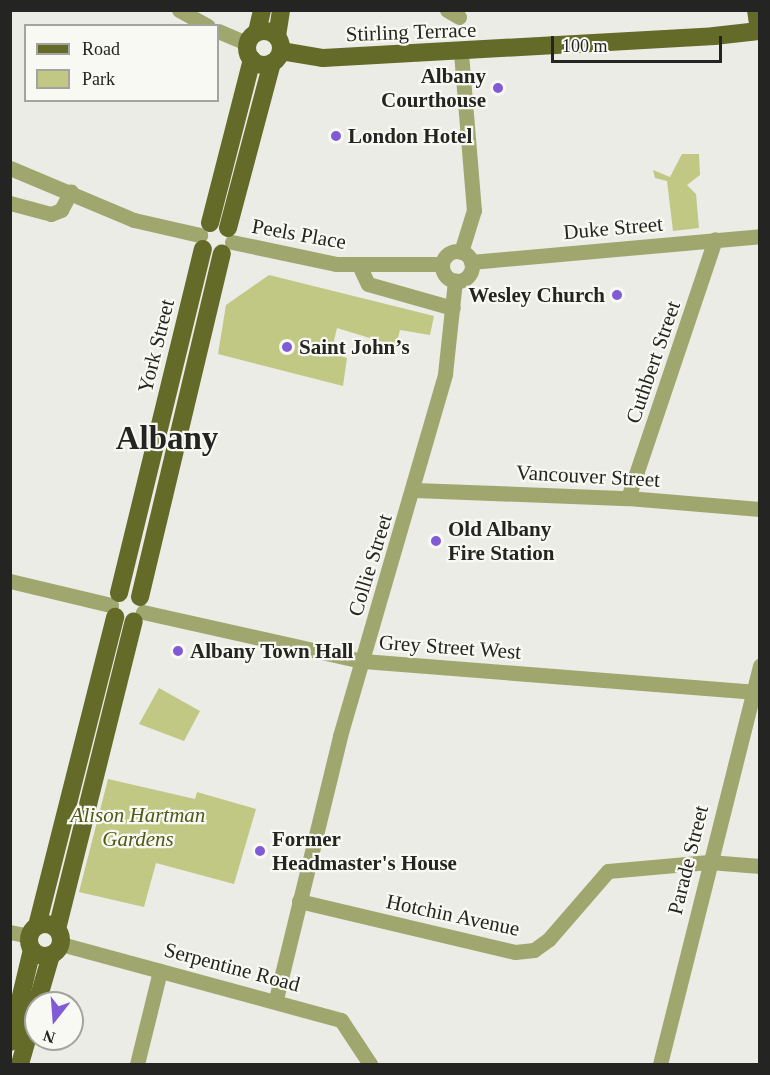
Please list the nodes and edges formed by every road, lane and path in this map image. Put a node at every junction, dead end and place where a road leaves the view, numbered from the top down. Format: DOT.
graph roads {
  1 [pos="179,10"];
  2 [pos="262,10"];
  3 [pos="280,10"];
  4 [pos="756,10"];
  5 [pos="204,24"];
  6 [pos="219,31"];
  7 [pos="759,31"];
  8 [pos="252,45"];
  9 [pos="277,50"];
  10 [pos="461,53"];
  11 [pos="10,168"];
  12 [pos="71,191"];
  13 [pos="10,203"];
  14 [pos="204,236"];
  15 [pos="759,236"];
  16 [pos="715,239"];
  17 [pos="227,241"];
  18 [pos="466,257"];
  19 [pos="442,264"];
  20 [pos="359,265"];
  21 [pos="455,281"];
  22 [pos="453,308"];
  23 [pos="415,490"];
  24 [pos="628,498"];
  25 [pos="759,509"];
  26 [pos="10,581"];
  27 [pos="115,605"];
  28 [pos="139,610"];
  29 [pos="363,661"];
  30 [pos="759,665"];
  31 [pos="756,692"];
  32 [pos="709,862"];
  33 [pos="759,866"];
  34 [pos="299,901"];
  35 [pos="10,932"];
  36 [pos="32,937"];
  37 [pos="56,943"];
  38 [pos="160,971"];
  39 [pos="41,991"];
  40 [pos="276,999"];
  41 [pos="10,1042"];
  42 [pos="664,1064"];
  43 [pos="137,1065"];
  44 [pos="370,1065"];
  1 -- 5 [label="street"];
  2 -- 8 [label="main road, York Street"];
  3 -- 9 [label="main road, York Street"];
  4 -- 7 [label="main road"];
  6 -- 8 [label="street"];
  7 -- 10 [label="main road, Stirling Terrace"];
  8 -- 9 [label="main road"];
  8 -- 9 [label="main road"];
  8 -- 14 [label="main road, York Street"];
  9 -- 10 [label="main road, Stirling Terrace"];
  9 -- 17 [label="main road, York Street"];
  10 -- 18 [label="street"];
  11 -- 12 [label="street"];
  12 -- 13 [label="street"];
  12 -- 14 [label="street"];
  14 -- 17 [label="main road"];
  14 -- 17 [label="main road"];
  14 -- 27 [label="main road, York Street"];
  15 -- 16 [label="street, Duke Street"];
  16 -- 18 [label="street, Duke Street"];
  16 -- 24 [label="street, Cuthbert Street"];
  17 -- 20 [label="street, Peels Place"];
  17 -- 28 [label="main road, York Street"];
  18 -- 19 [label="street"];
  18 -- 21 [label="street"];
  19 -- 20 [label="street, Peels Place"];
  19 -- 21 [label="street"];
  20 -- 22 [label="street, Peels Place"];
  21 -- 22 [label="street, Collie Street"];
  22 -- 23 [label="street, Collie Street"];
  23 -- 24 [label="street, Vancouver Street"];
  23 -- 29 [label="street, Collie Street"];
  24 -- 25 [label="street, Vancouver Street"];
  26 -- 27 [label="street"];
  27 -- 28 [label="main road"];
  27 -- 28 [label="main road"];
  27 -- 36 [label="main road, York Street"];
  28 -- 29 [label="street, Grey Street West"];
  28 -- 37 [label="main road, York Street"];
  29 -- 31 [label="street, Grey Street West"];
  29 -- 34 [label="street, Collie Street"];
  30 -- 31 [label="street, Parade Street"];
  31 -- 32 [label="street, Parade Street"];
  32 -- 33 [label="street, Hotchin Avenue"];
  32 -- 34 [label="street, Hotchin Avenue"];
  32 -- 42 [label="street, Parade Street"];
  34 -- 40 [label="street, Collie Street"];
  35 -- 36 [label="street"];
  36 -- 37 [label="main road"];
  36 -- 37 [label="main road"];
  36 -- 41 [label="main road, York Street"];
  37 -- 38 [label="street, Serpentine Road"];
  37 -- 39 [label="main road, York Street"];
  38 -- 40 [label="street, Serpentine Road"];
  38 -- 43 [label="street"];
  40 -- 44 [label="street, Serpentine Road"];
}
